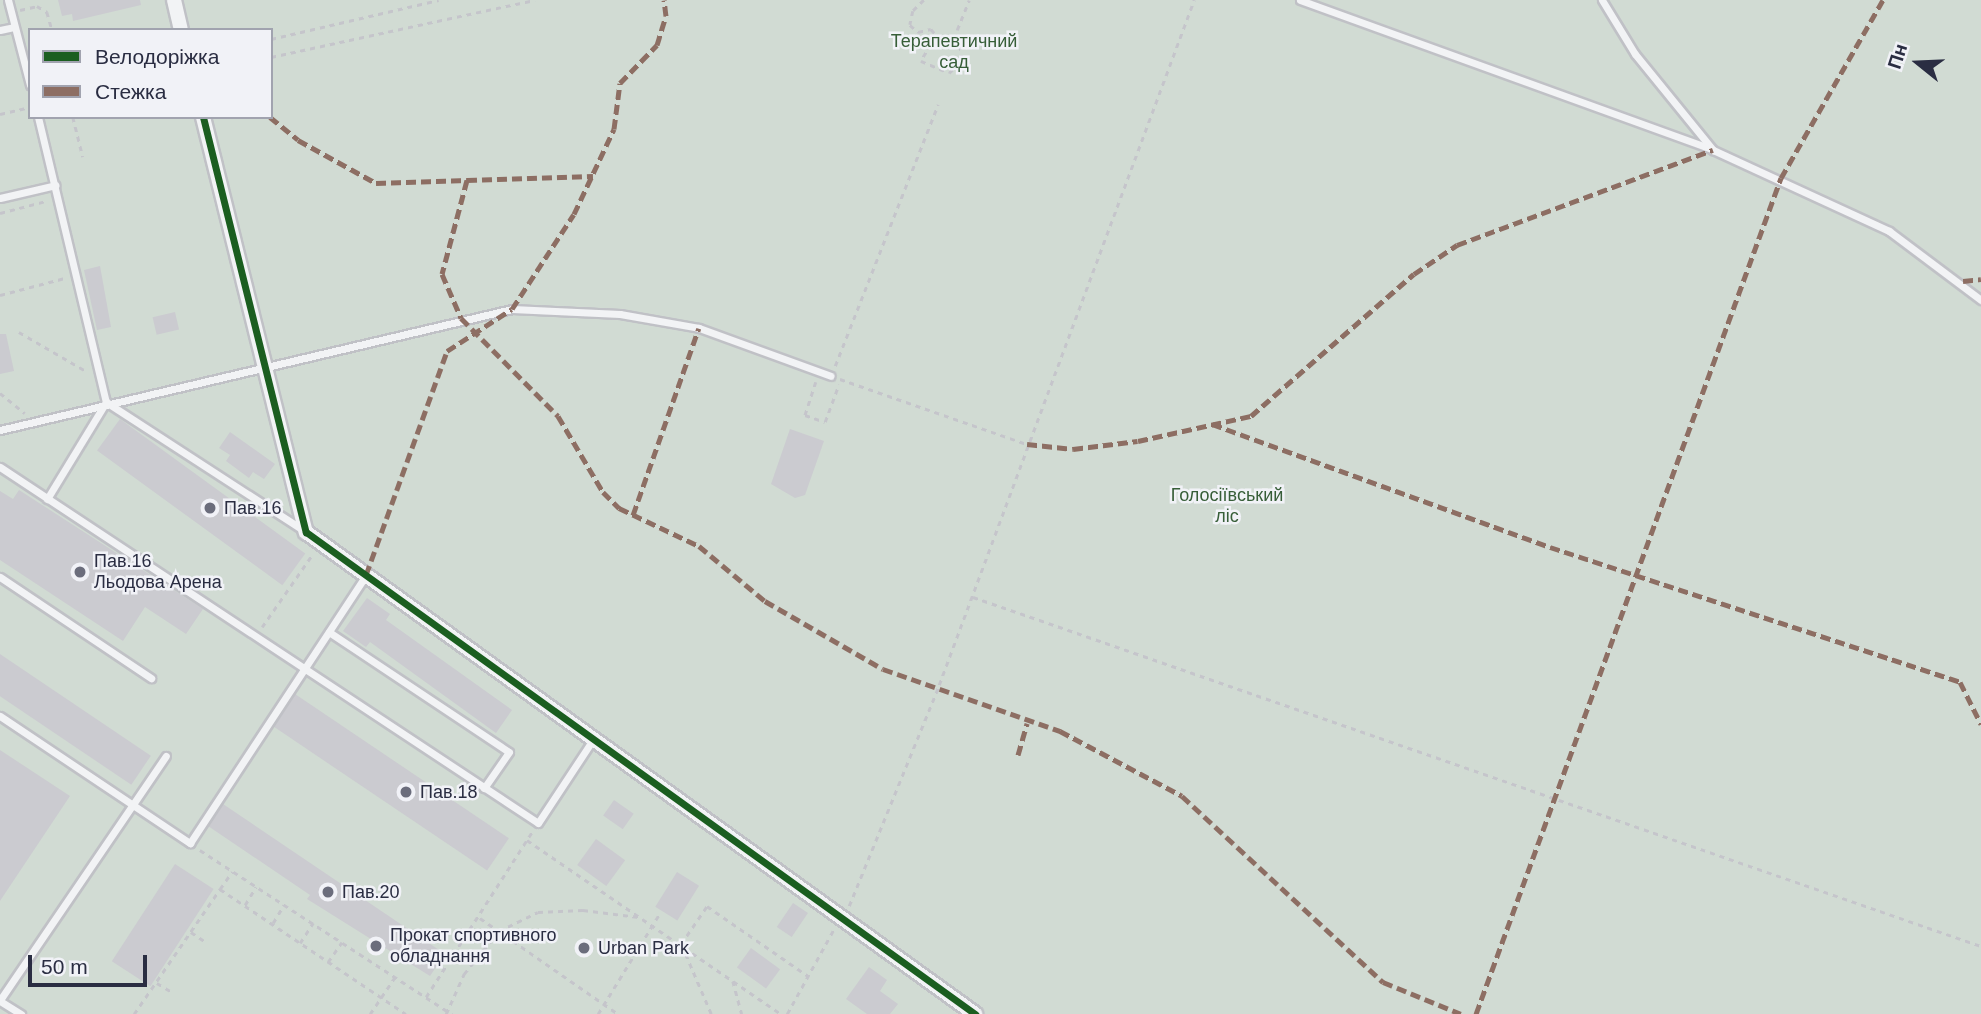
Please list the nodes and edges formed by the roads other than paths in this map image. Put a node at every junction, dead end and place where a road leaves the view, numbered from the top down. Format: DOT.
graph roads {
  1 [pos="8,0"];
  2 [pos="174,0"];
  3 [pos="1300,0"];
  4 [pos="1602,0"];
  5 [pos="15,27"];
  6 [pos="181,28"];
  7 [pos="0,30"];
  8 [pos="28,77"];
  9 [pos="39,119"];
  10 [pos="204,119"];
  11 [pos="1713,150"];
  12 [pos="56,185"];
  13 [pos="0,198"];
  14 [pos="1981,300"];
  15 [pos="265,365"];
  16 [pos="831,376"];
  17 [pos="106,402"];
  18 [pos="0,430"];
  19 [pos="0,467"];
  20 [pos="47,499"];
  21 [pos="306,532"];
  22 [pos="366,575"];
  23 [pos="0,577"];
  24 [pos="330,632"];
  25 [pos="305,670"];
  26 [pos="151,678"];
  27 [pos="0,716"];
  28 [pos="592,741"];
  29 [pos="166,756"];
  30 [pos="484,788"];
  31 [pos="132,805"];
  32 [pos="0,1000"];
  33 [pos="21,1014"];
  34 [pos="975,1014"];
  1 -- 5 [label="lane"];
  2 -- 6 [label="street"];
  3 -- 11 [label="lane"];
  4 -- 11 [label="lane"];
  5 -- 7 [label="lane"];
  5 -- 8 [label="lane"];
  9 -- 12 [label="lane"];
  10 -- 15 [label="street"];
  11 -- 14 [label="lane"];
  12 -- 13 [label="lane"];
  12 -- 17 [label="lane"];
  15 -- 16 [label="lane"];
  15 -- 17 [label="lane"];
  15 -- 21 [label="street"];
  17 -- 18 [label="lane"];
  17 -- 20 [label="lane"];
  17 -- 21 [label="lane"];
  19 -- 20 [label="lane"];
  20 -- 25 [label="lane"];
  21 -- 22 [label="street"];
  22 -- 24 [label="lane"];
  22 -- 28 [label="street"];
  23 -- 26 [label="lane"];
  24 -- 25 [label="lane"];
  24 -- 30 [label="lane"];
  25 -- 30 [label="lane"];
  25 -- 31 [label="lane"];
  27 -- 31 [label="lane"];
  28 -- 30 [label="lane"];
  28 -- 34 [label="street"];
  29 -- 31 [label="lane"];
  31 -- 32 [label="lane"];
  32 -- 33 [label="lane"];
}
